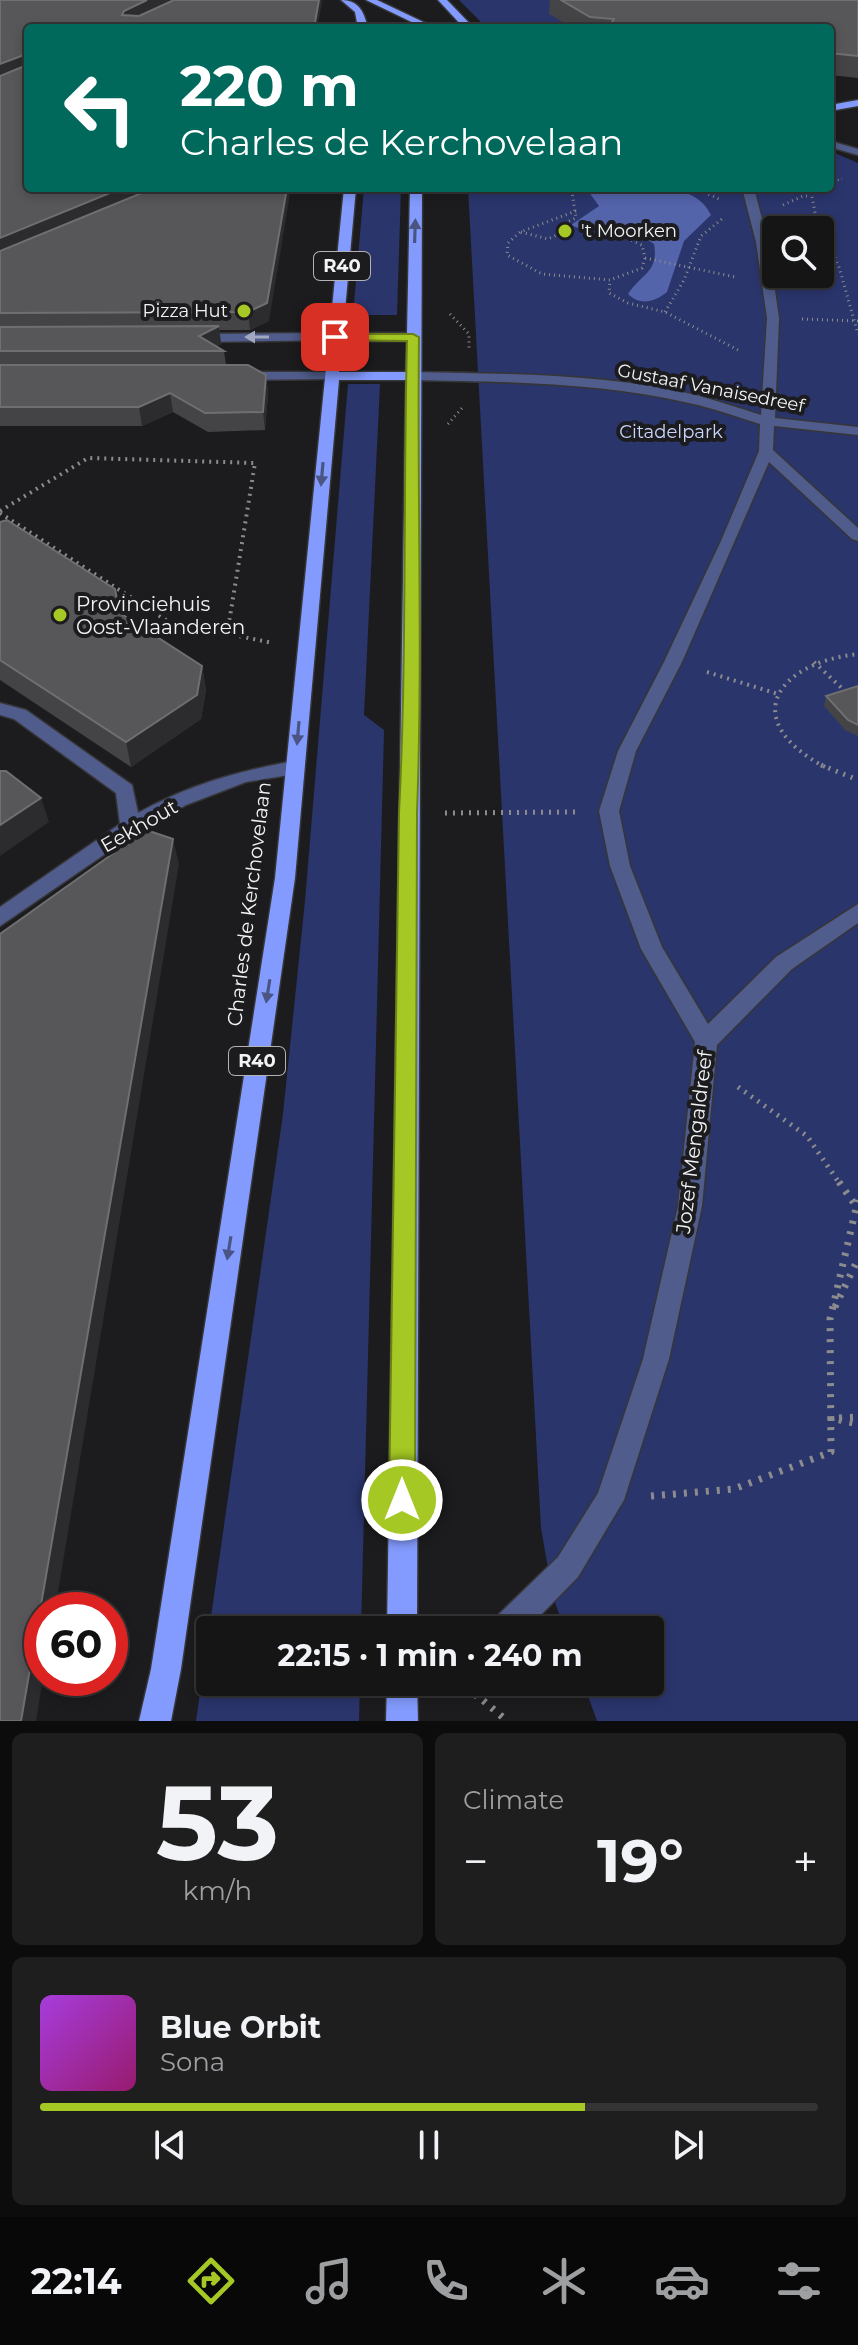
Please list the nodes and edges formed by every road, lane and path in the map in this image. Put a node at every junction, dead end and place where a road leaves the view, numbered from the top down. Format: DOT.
graph roads {
  1 [pos="345,0"];
  2 [pos="370,0"];
  3 [pos="442,0"];
  4 [pos="415,5"];
  5 [pos="362,24"];
  6 [pos="416,24"];
  7 [pos="420,24"];
  8 [pos="465,24"];
  9 [pos="858,103"];
  10 [pos="834,107"];
  11 [pos="834,145"];
  12 [pos="858,152"];
  13 [pos="350,192"];
  14 [pos="416,192"];
  15 [pos="570,192"];
  16 [pos="749,192"];
  17 [pos="811,192"];
  18 [pos="751,208"];
  19 [pos="576,211"];
  20 [pos="569,221"];
  21 [pos="520,232"];
  22 [pos="598,234"];
  23 [pos="557,235"];
  24 [pos="762,254"];
  25 [pos="645,258"];
  26 [pos="689,269"];
  27 [pos="762,279"];
  28 [pos="610,280"];
  29 [pos="769,288"];
  30 [pos="445,309"];
  31 [pos="665,312"];
  32 [pos="773,318"];
  33 [pos="852,321"];
  34 [pos="858,321"];
  35 [pos="858,334"];
  36 [pos="335,337"];
  37 [pos="413,337"];
  38 [pos="182,338"];
  39 [pos="469,353"];
  40 [pos="773,359"];
  41 [pos="224,376"];
  42 [pos="332,376"];
  43 [pos="413,376"];
  44 [pos="766,421"];
  45 [pos="858,431"];
  46 [pos="766,451"];
  47 [pos="0,512"];
  48 [pos="858,536"];
  49 [pos="227,635"];
  50 [pos="305,649"];
  51 [pos="858,654"];
  52 [pos="813,661"];
  53 [pos="673,662"];
  54 [pos="778,694"];
  55 [pos="850,695"];
  56 [pos="0,709"];
  57 [pos="294,768"];
  58 [pos="858,780"];
  59 [pos="609,811"];
  60 [pos="408,813"];
  61 [pos="130,827"];
  62 [pos="858,912"];
  63 [pos="0,918"];
  64 [pos="705,1053"];
  65 [pos="857,1203"];
  66 [pos="858,1259"];
  67 [pos="830,1319"];
  68 [pos="858,1417"];
  69 [pos="831,1418"];
  70 [pos="858,1424"];
  71 [pos="610,1500"];
  72 [pos="402,1616"];
  73 [pos="519,1616"];
  74 [pos="402,1696"];
  75 [pos="478,1696"];
  76 [pos="155,1721"];
  77 [pos="402,1721"];
  78 [pos="507,1721"];
  1 -- 5 [label="main road"];
  2 -- 6 [label="main road"];
  3 -- 8 [label="main road"];
  4 -- 7 [label="main road"];
  9 -- 10 [label="main road"];
  11 -- 12 [label="street"];
  13 -- 36 [label="main road, Charles de Kerchovelaan / R40"];
  37 -- 14 [label="main road, one-way"];
  15 -- 19 [label="path"];
  16 -- 18 [label="street, Jozef Mengaldreef"];
  17 -- 33 [label="path"];
  18 -- 24 [label="street, Jozef Mengaldreef"];
  18 -- 26 [label="path"];
  19 -- 20 [label="path"];
  19 -- 21 [label="path"];
  21 -- 23 [label="path"];
  21 -- 28 [label="path"];
  22 -- 25 [label="path"];
  25 -- 26 [label="path"];
  25 -- 28 [label="path"];
  26 -- 27 [label="path"];
  26 -- 31 [label="path"];
  28 -- 31 [label="path"];
  29 -- 32 [label="street, Jozef Mengaldreef"];
  30 -- 39 [label="path"];
  31 -- 40 [label="path"];
  32 -- 33 [label="path"];
  32 -- 40 [label="street, Jozef Mengaldreef"];
  33 -- 34 [label="path"];
  33 -- 35 [label="path"];
  36 -- 37 [label="main road"];
  36 -- 38 [label="street, one-way"];
  36 -- 42 [label="main road, Charles de Kerchovelaan / R40"];
  37 -- 43 [label="main road"];
  40 -- 44 [label="street, Jozef Mengaldreef"];
  41 -- 42 [label="street"];
  42 -- 43 [label="main road"];
  42 -- 50 [label="main road, Charles de Kerchovelaan / R40, one-way"];
  43 -- 44 [label="street, Gustaaf Vanaisedreef"];
  43 -- 60 [label="main road"];
  44 -- 45 [label="street, Gustaaf Vanaisedreef"];
  44 -- 46 [label="street, Jozef Mengaldreef"];
  46 -- 48 [label="street"];
  46 -- 53 [label="street, Jozef Mengaldreef"];
  47 -- 49 [label="path"];
  47 -- 49 [label="path"];
  49 -- 50 [label="path"];
  50 -- 57 [label="main road, Charles de Kerchovelaan / R40, one-way"];
  51 -- 52 [label="path"];
  52 -- 54 [label="path"];
  52 -- 55 [label="path"];
  53 -- 54 [label="path"];
  53 -- 59 [label="street, Jozef Mengaldreef"];
  54 -- 58 [label="path"];
  56 -- 61 [label="street"];
  57 -- 61 [label="street, Eekhout"];
  57 -- 76 [label="main road, Charles de Kerchovelaan / R40, one-way"];
  59 -- 60 [label="path"];
  59 -- 64 [label="street, Jozef Mengaldreef"];
  60 -- 72 [label="main road"];
  61 -- 63 [label="street, Eekhout"];
  62 -- 64 [label="street"];
  64 -- 65 [label="path"];
  64 -- 71 [label="street, Jozef Mengaldreef"];
  65 -- 67 [label="path"];
  66 -- 67 [label="path"];
  67 -- 69 [label="path"];
  68 -- 69 [label="path"];
  69 -- 70 [label="path"];
  69 -- 71 [label="path"];
  71 -- 73 [label="street, Jozef Mengaldreef"];
  74 -- 77 [label="main road"];
  75 -- 78 [label="path"];
}
